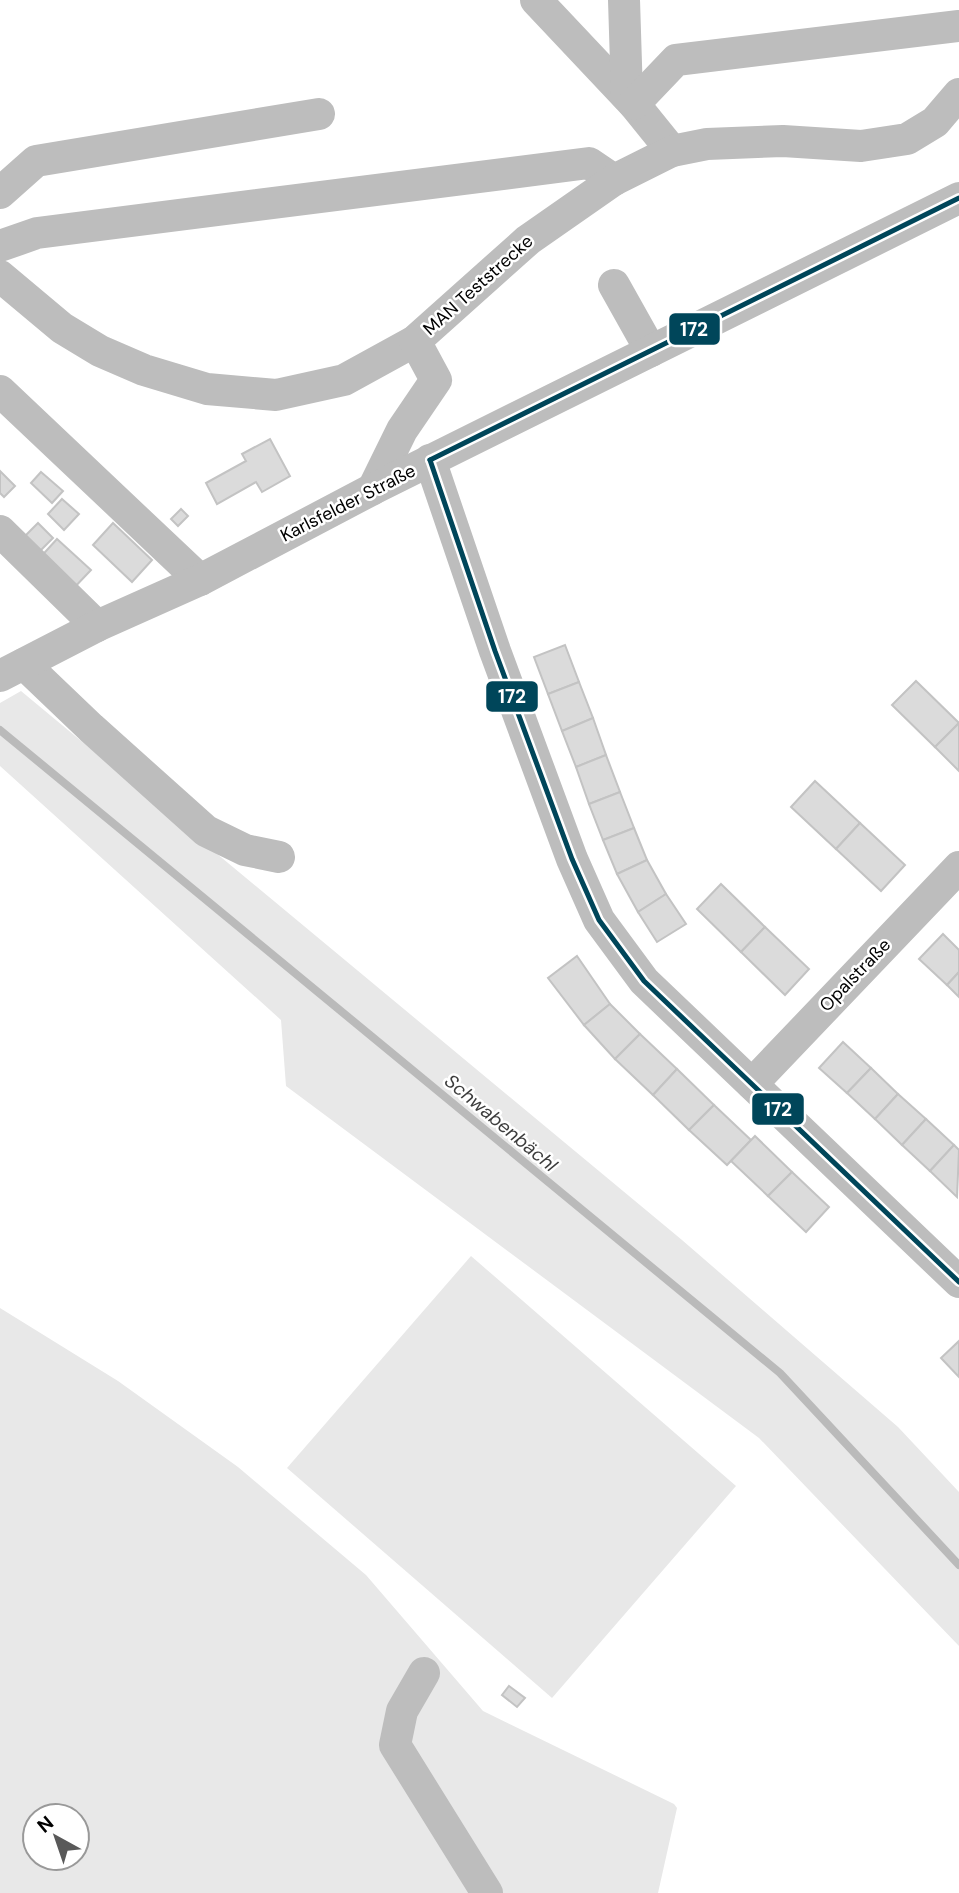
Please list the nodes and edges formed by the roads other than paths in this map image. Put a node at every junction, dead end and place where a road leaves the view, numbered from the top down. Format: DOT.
graph roads {
  1 [pos="536,0"];
  2 [pos="624,0"];
  3 [pos="959,26"];
  4 [pos="959,94"];
  5 [pos="630,100"];
  6 [pos="319,114"];
  7 [pos="672,151"];
  8 [pos="614,180"];
  9 [pos="0,193"];
  10 [pos="959,198"];
  11 [pos="0,246"];
  12 [pos="0,276"];
  13 [pos="614,285"];
  14 [pos="415,341"];
  15 [pos="651,351"];
  16 [pos="0,391"];
  17 [pos="430,460"];
  18 [pos="373,489"];
  19 [pos="0,531"];
  20 [pos="200,580"];
  21 [pos="97,626"];
  22 [pos="9,669"];
  23 [pos="279,857"];
  24 [pos="959,867"];
  25 [pos="752,1084"];
  26 [pos="959,1282"];
  27 [pos="424,1673"];
  28 [pos="487,1893"];
  1 -- 5 [label="street"];
  2 -- 5 [label="street"];
  3 -- 5 [label="street"];
  4 -- 7 [label="street, MAN Teststrecke"];
  5 -- 7 [label="street"];
  6 -- 9 [label="street"];
  7 -- 8 [label="street, MAN Teststrecke"];
  8 -- 11 [label="street"];
  8 -- 14 [label="street, MAN Teststrecke"];
  10 -- 15 [label="street, Karlsfelder Straße"];
  12 -- 14 [label="street, MAN Teststrecke"];
  13 -- 15 [label="street"];
  14 -- 18 [label="street"];
  15 -- 17 [label="street, Karlsfelder Straße"];
  16 -- 20 [label="street"];
  17 -- 18 [label="street, Karlsfelder Straße"];
  17 -- 25 [label="street"];
  18 -- 20 [label="street, Karlsfelder Straße"];
  19 -- 21 [label="street"];
  20 -- 21 [label="street, Karlsfelder Straße"];
  21 -- 22 [label="street, Karlsfelder Straße"];
  22 -- 23 [label="street"];
  24 -- 25 [label="street, Opalstraße"];
  25 -- 26 [label="street"];
  27 -- 28 [label="street"];
}
